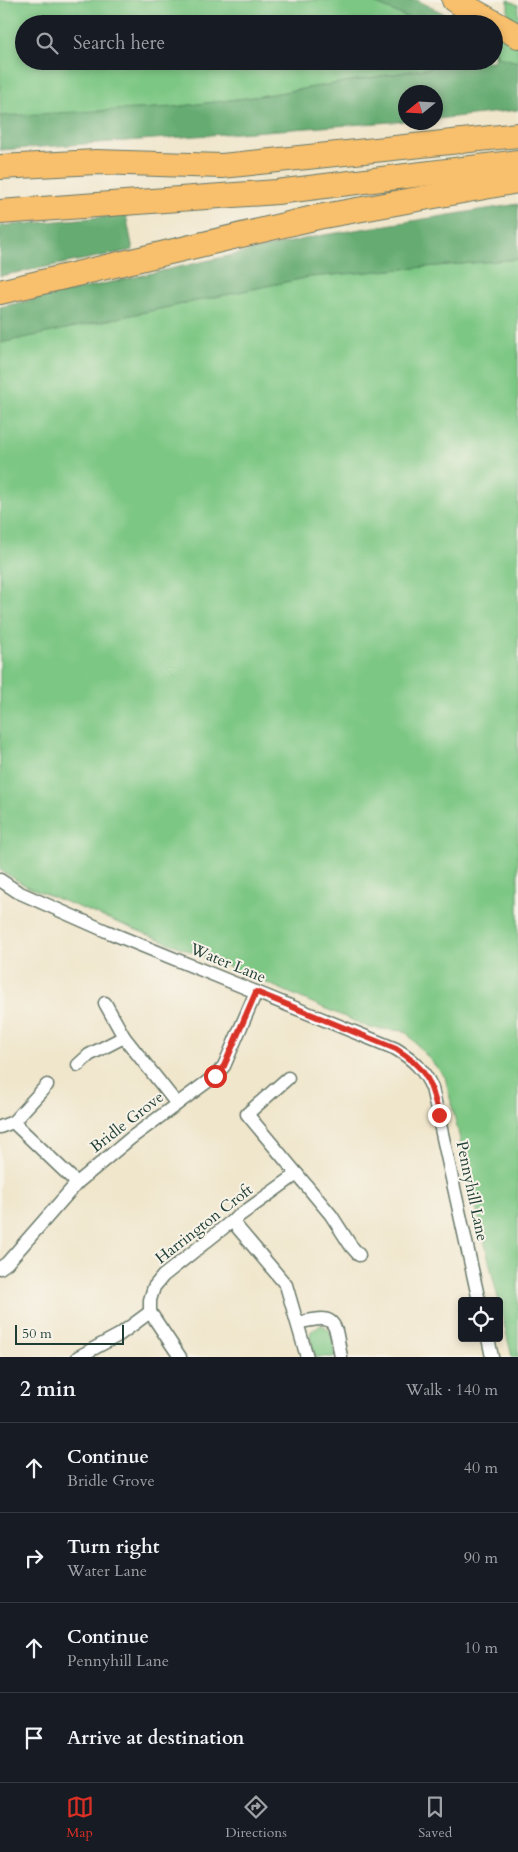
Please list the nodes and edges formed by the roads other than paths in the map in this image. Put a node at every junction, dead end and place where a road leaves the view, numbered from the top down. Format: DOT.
graph roads {
  1 [pos="454,0"];
  2 [pos="481,15"];
  3 [pos="503,28"];
  4 [pos="518,36"];
  5 [pos="518,135"];
  6 [pos="518,162"];
  7 [pos="200,166"];
  8 [pos="0,167"];
  9 [pos="0,181"];
  10 [pos="518,181"];
  11 [pos="0,212"];
  12 [pos="0,292"];
  13 [pos="0,880"];
  14 [pos="256,992"];
  15 [pos="106,1003"];
  16 [pos="124,1037"];
  17 [pos="78,1066"];
  18 [pos="288,1078"];
  19 [pos="47,1085"];
  20 [pos="432,1088"];
  21 [pos="177,1104"];
  22 [pos="13,1122"];
  23 [pos="0,1127"];
  24 [pos="297,1174"];
  25 [pos="77,1183"];
  26 [pos="232,1221"];
  27 [pos="359,1255"];
  28 [pos="0,1268"];
  29 [pos="479,1297"];
  30 [pos="150,1312"];
  31 [pos="298,1323"];
  32 [pos="489,1342"];
  33 [pos="78,1357"];
  34 [pos="180,1357"];
  35 [pos="307,1357"];
  36 [pos="341,1357"];
  37 [pos="492,1357"];
  1 -- 2 [label="highway"];
  3 -- 4 [label="highway"];
  5 -- 7 [label="highway"];
  6 -- 11 [label="highway"];
  7 -- 8 [label="highway"];
  7 -- 9 [label="highway"];
  10 -- 12 [label="highway"];
  13 -- 14 [label="street, Water Lane"];
  14 -- 20 [label="street, Water Lane"];
  14 -- 21 [label="street, Bridle Grove"];
  15 -- 16 [label="street"];
  16 -- 17 [label="street"];
  16 -- 21 [label="street"];
  18 -- 24 [label="street"];
  19 -- 22 [label="street"];
  20 -- 29 [label="street, Pennyhill Lane"];
  21 -- 25 [label="street, Bridle Grove"];
  22 -- 23 [label="street"];
  22 -- 25 [label="street"];
  24 -- 26 [label="street, Harrington Croft"];
  24 -- 27 [label="street"];
  25 -- 28 [label="street, Bridle Grove"];
  26 -- 30 [label="street, Harrington Croft"];
  26 -- 31 [label="street"];
  30 -- 33 [label="street"];
  30 -- 34 [label="street"];
  31 -- 35 [label="street"];
  31 -- 36 [label="street"];
  32 -- 37 [label="street"];
}
